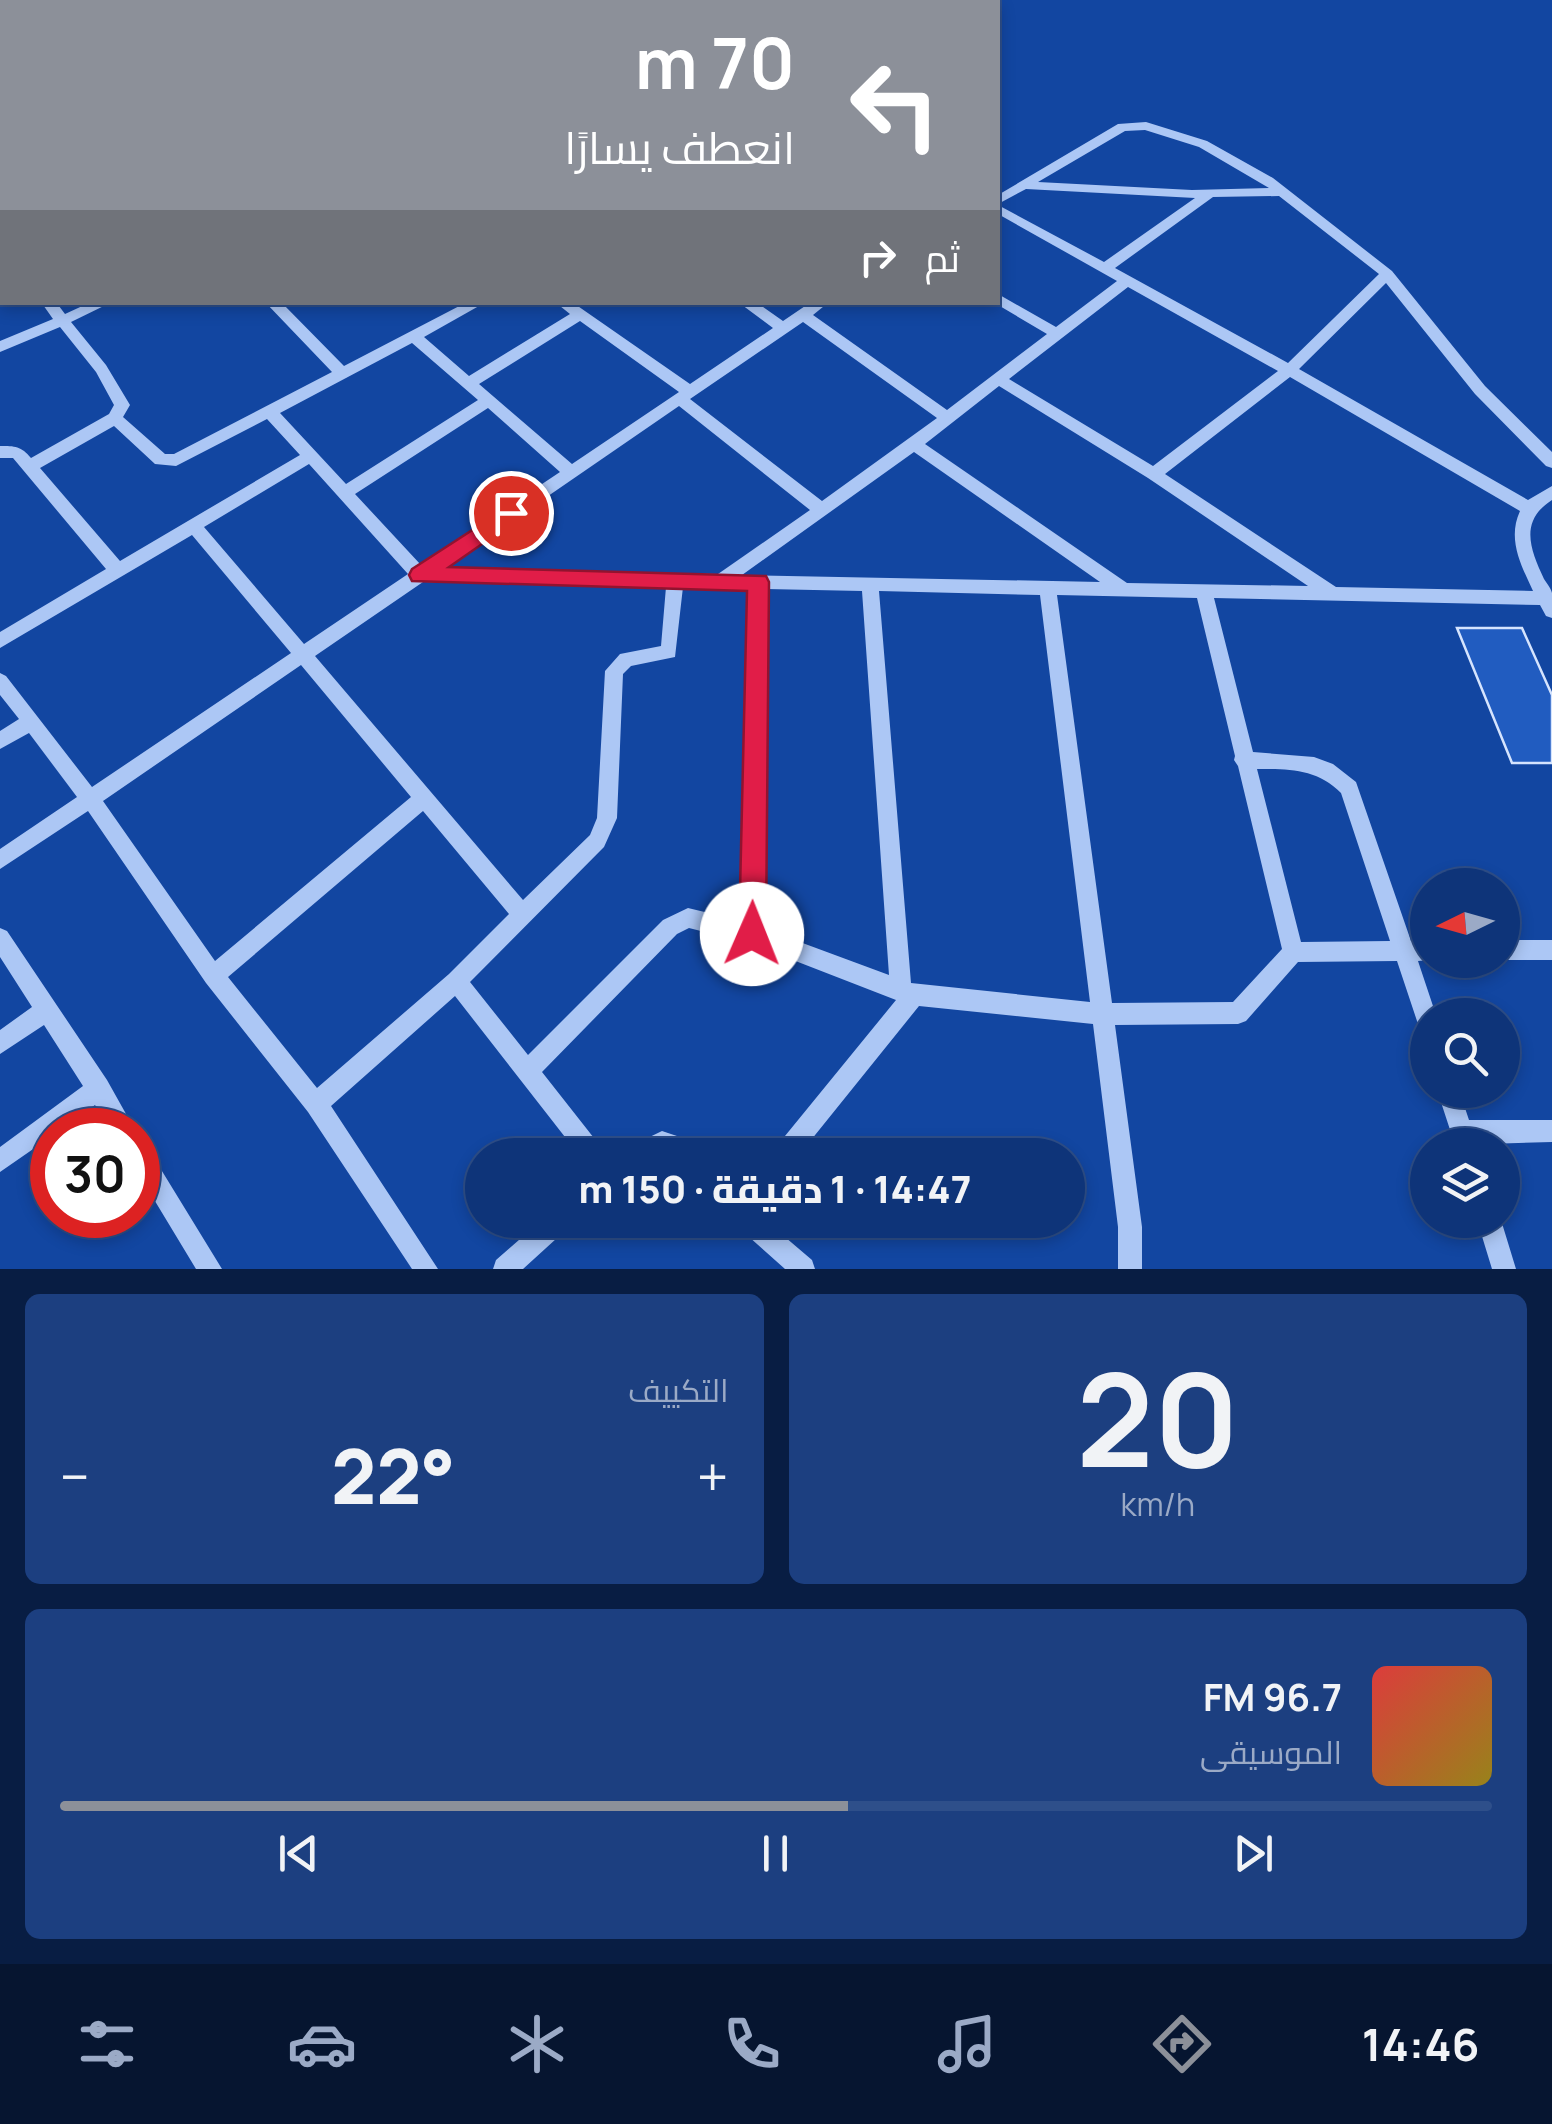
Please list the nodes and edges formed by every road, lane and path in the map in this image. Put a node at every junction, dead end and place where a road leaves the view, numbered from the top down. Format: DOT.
graph roads {
  1 [pos="1024,185"];
  2 [pos="1283,192"];
  3 [pos="1209,194"];
  4 [pos="1000,199"];
  5 [pos="1000,210"];
  6 [pos="1105,268"];
  7 [pos="1387,274"];
  8 [pos="1127,280"];
  9 [pos="1000,300"];
  10 [pos="50,305"];
  11 [pos="98,305"];
  12 [pos="275,305"];
  13 [pos="474,305"];
  14 [pos="567,305"];
  15 [pos="750,305"];
  16 [pos="818,305"];
  17 [pos="581,314"];
  18 [pos="803,315"];
  19 [pos="62,319"];
  20 [pos="784,328"];
  21 [pos="1055,333"];
  22 [pos="416,338"];
  23 [pos="0,347"];
  24 [pos="1289,370"];
  25 [pos="342,373"];
  26 [pos="998,379"];
  27 [pos="466,384"];
  28 [pos="685,395"];
  29 [pos="486,402"];
  30 [pos="269,411"];
  31 [pos="946,417"];
  32 [pos="115,418"];
  33 [pos="914,444"];
  34 [pos="0,452"];
  35 [pos="309,457"];
  36 [pos="1552,462"];
  37 [pos="31,466"];
  38 [pos="571,472"];
  39 [pos="1154,474"];
  40 [pos="1552,492"];
  41 [pos="344,493"];
  42 [pos="819,508"];
  43 [pos="1528,508"];
  44 [pos="193,525"];
  45 [pos="116,570"];
  46 [pos="420,575"];
  47 [pos="675,580"];
  48 [pos="721,582"];
  49 [pos="758,582"];
  50 [pos="870,584"];
  51 [pos="1048,588"];
  52 [pos="1124,590"];
  53 [pos="1204,591"];
  54 [pos="1333,594"];
  55 [pos="1549,604"];
  56 [pos="0,641"];
  57 [pos="304,653"];
  58 [pos="0,681"];
  59 [pos="30,722"];
  60 [pos="0,741"];
  61 [pos="1243,760"];
  62 [pos="424,798"];
  63 [pos="90,800"];
  64 [pos="0,860"];
  65 [pos="523,915"];
  66 [pos="752,934"];
  67 [pos="1410,937"];
  68 [pos="0,938"];
  69 [pos="1520,950"];
  70 [pos="1552,950"];
  71 [pos="1410,951"];
  72 [pos="1293,952"];
  73 [pos="214,976"];
  74 [pos="456,980"];
  75 [pos="908,993"];
  76 [pos="48,1010"];
  77 [pos="1102,1014"];
  78 [pos="0,1043"];
  79 [pos="528,1070"];
  80 [pos="99,1088"];
  81 [pos="316,1104"];
  82 [pos="111,1108"];
  83 [pos="1552,1130"];
  84 [pos="1520,1133"];
  85 [pos="580,1138"];
  86 [pos="797,1138"];
  87 [pos="0,1160"];
  88 [pos="160,1188"];
  89 [pos="540,1238"];
  90 [pos="769,1238"];
  91 [pos="1495,1238"];
  92 [pos="210,1269"];
  93 [pos="426,1269"];
  94 [pos="505,1269"];
  95 [pos="804,1269"];
  96 [pos="1130,1269"];
  97 [pos="1504,1269"];
  1 -- 2 [label="street"];
  1 -- 3 [label="street"];
  1 -- 4 [label="street"];
  2 -- 3 [label="street"];
  2 -- 7 [label="street"];
  3 -- 6 [label="street"];
  5 -- 6 [label="street"];
  6 -- 8 [label="street"];
  7 -- 24 [label="street"];
  7 -- 36 [label="street"];
  8 -- 21 [label="street"];
  8 -- 24 [label="street"];
  9 -- 21 [label="street"];
  10 -- 19 [label="street"];
  11 -- 19 [label="street"];
  12 -- 25 [label="street"];
  13 -- 22 [label="street"];
  14 -- 17 [label="street"];
  15 -- 20 [label="street"];
  16 -- 18 [label="street"];
  17 -- 27 [label="street"];
  17 -- 28 [label="street"];
  18 -- 20 [label="street"];
  18 -- 31 [label="street"];
  19 -- 23 [label="street"];
  19 -- 32 [label="street"];
  20 -- 28 [label="street"];
  21 -- 26 [label="street"];
  22 -- 25 [label="street"];
  22 -- 27 [label="street"];
  24 -- 39 [label="street"];
  24 -- 43 [label="street"];
  25 -- 30 [label="street"];
  26 -- 31 [label="street"];
  26 -- 39 [label="street"];
  27 -- 29 [label="street"];
  28 -- 38 [label="street"];
  28 -- 42 [label="street"];
  29 -- 38 [label="street"];
  29 -- 41 [label="street"];
  30 -- 32 [label="street"];
  30 -- 35 [label="street"];
  31 -- 33 [label="street"];
  32 -- 37 [label="street"];
  33 -- 42 [label="street"];
  33 -- 52 [label="street"];
  34 -- 37 [label="street"];
  35 -- 41 [label="street"];
  35 -- 44 [label="street"];
  37 -- 45 [label="street"];
  38 -- 46 [label="street"];
  39 -- 54 [label="street"];
  40 -- 43 [label="street"];
  41 -- 46 [label="street"];
  42 -- 48 [label="street"];
  43 -- 55 [label="street"];
  44 -- 45 [label="street"];
  44 -- 57 [label="street"];
  45 -- 56 [label="street"];
  46 -- 47 [label="street"];
  46 -- 57 [label="street"];
  47 -- 48 [label="street"];
  47 -- 65 [label="street"];
  48 -- 49 [label="street"];
  49 -- 50 [label="street"];
  49 -- 66 [label="street"];
  50 -- 51 [label="street"];
  50 -- 75 [label="street"];
  51 -- 52 [label="street"];
  51 -- 77 [label="street"];
  52 -- 53 [label="street"];
  53 -- 54 [label="street"];
  53 -- 61 [label="street"];
  54 -- 55 [label="street"];
  57 -- 62 [label="street"];
  57 -- 63 [label="street"];
  58 -- 59 [label="street"];
  59 -- 60 [label="street"];
  59 -- 63 [label="street"];
  61 -- 67 [label="street"];
  61 -- 72 [label="street"];
  62 -- 65 [label="street"];
  62 -- 73 [label="street"];
  63 -- 64 [label="street"];
  63 -- 73 [label="street"];
  65 -- 74 [label="street"];
  66 -- 75 [label="street"];
  66 -- 79 [label="street"];
  68 -- 76 [label="street"];
  69 -- 70 [label="street"];
  71 -- 72 [label="street"];
  72 -- 77 [label="street"];
  73 -- 81 [label="street"];
  74 -- 79 [label="street"];
  74 -- 81 [label="street"];
  75 -- 77 [label="street"];
  75 -- 86 [label="street"];
  76 -- 78 [label="street"];
  76 -- 80 [label="street"];
  77 -- 96 [label="street"];
  79 -- 85 [label="street"];
  80 -- 82 [label="street"];
  80 -- 87 [label="street"];
  81 -- 93 [label="street"];
  83 -- 84 [label="street"];
  88 -- 92 [label="street"];
  89 -- 94 [label="street"];
  90 -- 95 [label="street"];
  91 -- 97 [label="street"];
}
